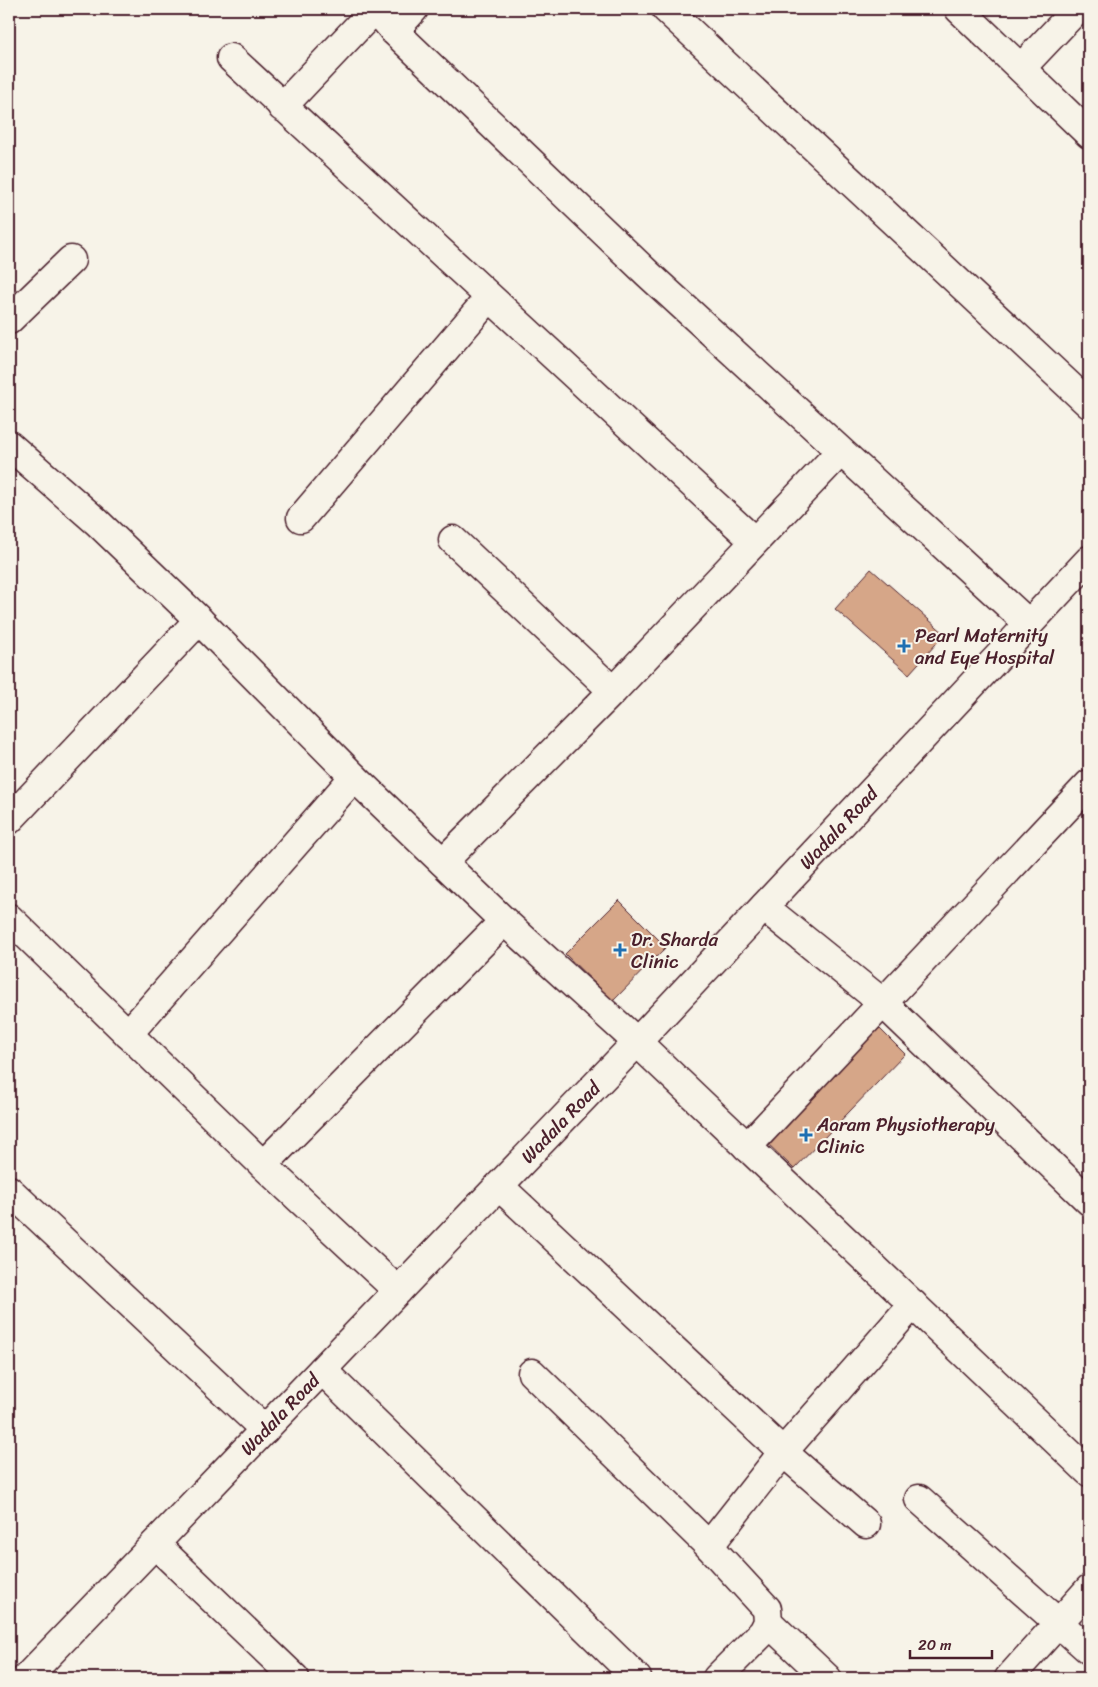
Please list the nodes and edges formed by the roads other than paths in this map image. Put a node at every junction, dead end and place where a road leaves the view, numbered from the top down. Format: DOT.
graph roads {
  1 [pos="376,9"];
  2 [pos="414,9"];
  3 [pos="666,9"];
  4 [pos="959,9"];
  5 [pos="1077,9"];
  6 [pos="394,31"];
  7 [pos="231,58"];
  8 [pos="1021,68"];
  9 [pos="282,107"];
  10 [pos="1089,134"];
  11 [pos="71,260"];
  12 [pos="489,298"];
  13 [pos="9,320"];
  14 [pos="1089,404"];
  15 [pos="10,450"];
  16 [pos="840,452"];
  17 [pos="301,518"];
  18 [pos="453,540"];
  19 [pos="753,540"];
  20 [pos="1089,560"];
  21 [pos="199,620"];
  22 [pos="1029,624"];
  23 [pos="613,691"];
  24 [pos="354,778"];
  25 [pos="1089,784"];
  26 [pos="9,820"];
  27 [pos="443,862"];
  28 [pos="764,907"];
  29 [pos="9,918"];
  30 [pos="504,921"];
  31 [pos="883,1003"];
  32 [pos="128,1034"];
  33 [pos="637,1042"];
  34 [pos="747,1147"];
  35 [pos="263,1164"];
  36 [pos="499,1186"];
  37 [pos="9,1190"];
  38 [pos="1089,1201"];
  39 [pos="398,1291"];
  40 [pos="913,1304"];
  41 [pos="322,1370"];
  42 [pos="532,1373"];
  43 [pos="265,1430"];
  44 [pos="783,1452"];
  45 [pos="1089,1472"];
  46 [pos="919,1500"];
  47 [pos="866,1524"];
  48 [pos="155,1544"];
  49 [pos="709,1546"];
  50 [pos="1089,1589"];
  51 [pos="768,1622"];
  52 [pos="1058,1623"];
  53 [pos="1089,1650"];
  54 [pos="26,1678"];
  55 [pos="295,1678"];
  56 [pos="637,1678"];
  57 [pos="717,1678"];
  58 [pos="827,1678"];
  59 [pos="1009,1678"];
  1 -- 6 [label="street"];
  1 -- 9 [label="street"];
  2 -- 6 [label="street"];
  3 -- 14 [label="street"];
  4 -- 8 [label="street"];
  5 -- 8 [label="street"];
  6 -- 16 [label="street"];
  7 -- 9 [label="street"];
  8 -- 10 [label="street"];
  9 -- 12 [label="street"];
  11 -- 13 [label="street"];
  12 -- 17 [label="street"];
  12 -- 19 [label="street"];
  15 -- 21 [label="street"];
  16 -- 19 [label="street"];
  16 -- 22 [label="street"];
  18 -- 23 [label="street"];
  19 -- 23 [label="street"];
  20 -- 22 [label="street, Wadala Road"];
  21 -- 24 [label="street"];
  21 -- 26 [label="street"];
  22 -- 28 [label="street, Wadala Road"];
  23 -- 27 [label="street"];
  24 -- 27 [label="street"];
  24 -- 32 [label="street"];
  25 -- 31 [label="street"];
  27 -- 30 [label="street"];
  28 -- 31 [label="street"];
  28 -- 33 [label="street, Wadala Road"];
  29 -- 32 [label="street"];
  30 -- 33 [label="street"];
  30 -- 35 [label="street"];
  31 -- 34 [label="street"];
  31 -- 38 [label="street"];
  32 -- 35 [label="street"];
  33 -- 34 [label="street"];
  33 -- 36 [label="street, Wadala Road"];
  34 -- 40 [label="street"];
  35 -- 39 [label="street"];
  36 -- 39 [label="street, Wadala Road"];
  36 -- 44 [label="street"];
  37 -- 43 [label="street"];
  39 -- 41 [label="street, Wadala Road"];
  40 -- 44 [label="street"];
  40 -- 45 [label="street"];
  41 -- 43 [label="street, Wadala Road"];
  41 -- 56 [label="street"];
  42 -- 49 [label="street"];
  43 -- 48 [label="street, Wadala Road"];
  44 -- 47 [label="street"];
  44 -- 49 [label="street"];
  46 -- 52 [label="street"];
  48 -- 54 [label="street, Wadala Road"];
  48 -- 55 [label="street"];
  49 -- 51 [label="street"];
  50 -- 52 [label="street"];
  51 -- 57 [label="street"];
  51 -- 58 [label="street"];
  52 -- 53 [label="street"];
  52 -- 59 [label="street"];
}
